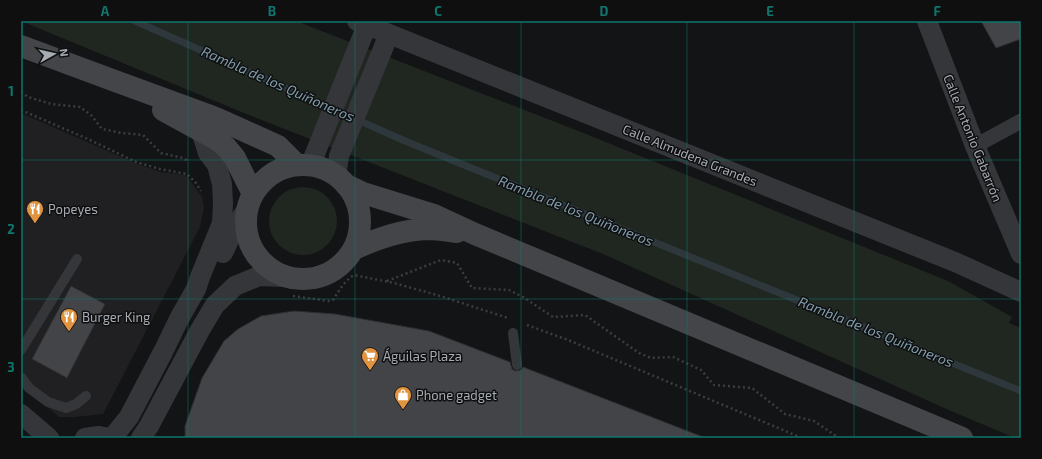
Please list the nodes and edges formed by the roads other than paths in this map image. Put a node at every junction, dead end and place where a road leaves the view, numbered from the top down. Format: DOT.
graph roads {
  1 [pos="927,21"];
  2 [pos="375,26"];
  3 [pos="21,46"];
  4 [pos="107,78"];
  5 [pos="1021,121"];
  6 [pos="201,131"];
  7 [pos="976,146"];
  8 [pos="303,165"];
  9 [pos="341,181"];
  10 [pos="250,201"];
  11 [pos="475,234"];
  12 [pos="354,249"];
  13 [pos="1021,254"];
  14 [pos="77,259"];
  15 [pos="288,287"];
  16 [pos="196,289"];
  17 [pos="1021,292"];
  18 [pos="512,334"];
  19 [pos="21,350"];
  20 [pos="517,365"];
  21 [pos="21,377"];
  22 [pos="86,396"];
  23 [pos="21,414"];
  24 [pos="49,438"];
  25 [pos="85,438"];
  26 [pos="111,438"];
  27 [pos="141,438"];
  28 [pos="962,438"];
  1 -- 7 [label="street, Calle Antonio Gabarrón"];
  2 -- 8 [label="street"];
  2 -- 9 [label="street"];
  2 -- 17 [label="street, Calle Almudena Grandes"];
  3 -- 4 [label="main road"];
  4 -- 6 [label="main road"];
  4 -- 8 [label="main road"];
  5 -- 7 [label="street"];
  6 -- 10 [label="main road"];
  6 -- 16 [label="street"];
  7 -- 13 [label="street, Calle Antonio Gabarrón"];
  8 -- 9 [label="main road"];
  8 -- 10 [label="main road"];
  9 -- 11 [label="main road"];
  9 -- 12 [label="main road"];
  10 -- 15 [label="main road"];
  10 -- 16 [label="street"];
  11 -- 12 [label="main road"];
  11 -- 28 [label="main road"];
  12 -- 15 [label="main road"];
  14 -- 19 [label="lane"];
  15 -- 27 [label="street"];
  16 -- 26 [label="street"];
  18 -- 20 [label="lane"];
  21 -- 22 [label="lane"];
  23 -- 24 [label="street"];
  25 -- 26 [label="street"];
}
